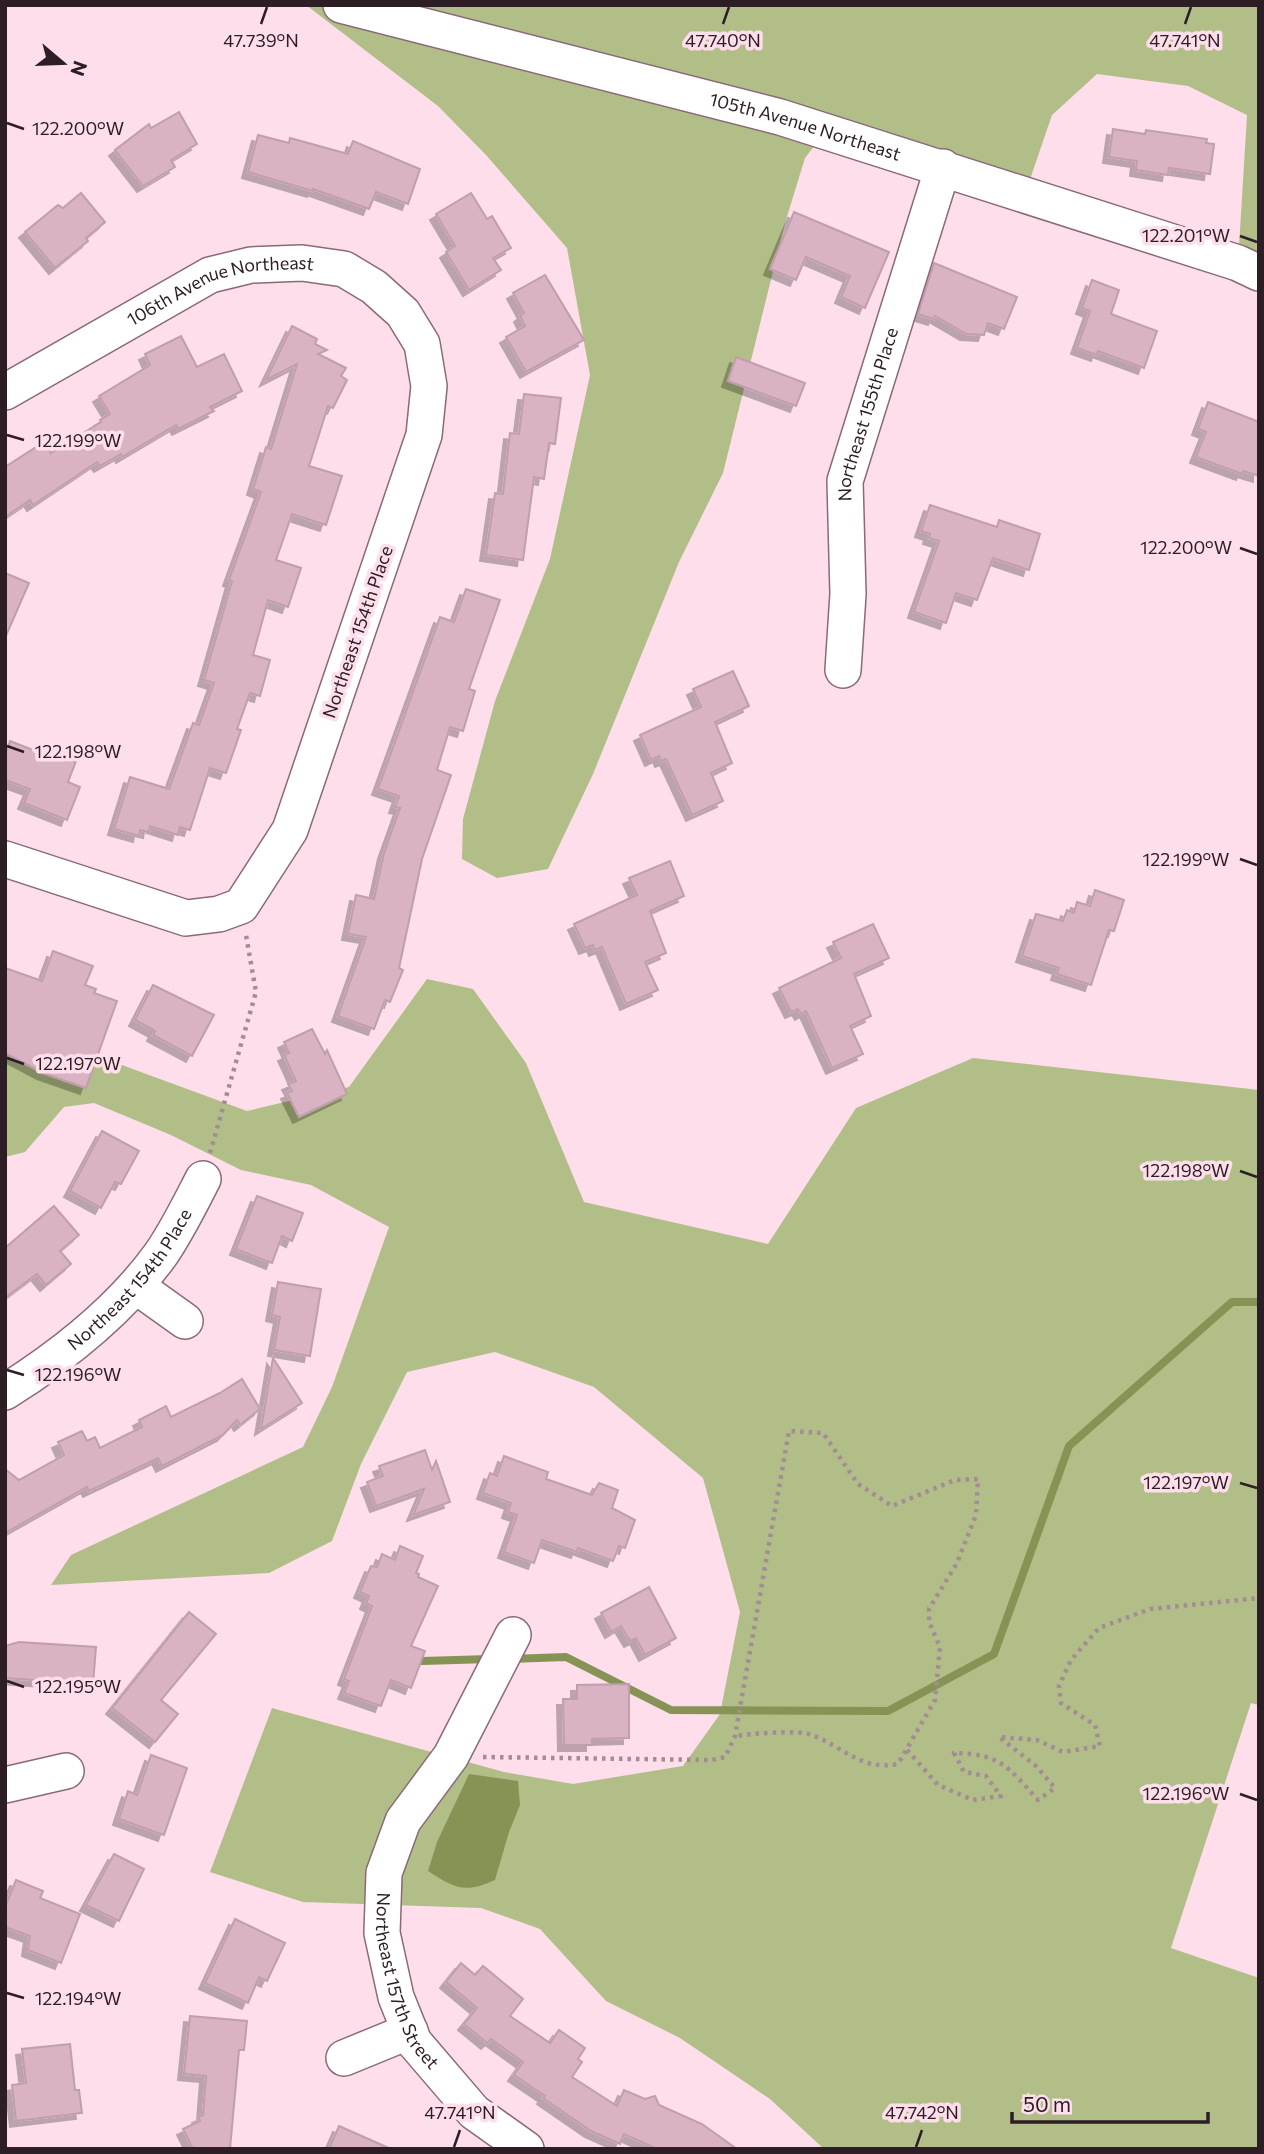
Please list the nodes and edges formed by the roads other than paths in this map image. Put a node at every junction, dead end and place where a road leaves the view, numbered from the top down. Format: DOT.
graph roads {
  1 [pos="341,5"];
  2 [pos="943,167"];
  3 [pos="1259,274"];
  4 [pos="422,344"];
  5 [pos="5,392"];
  6 [pos="843,670"];
  7 [pos="5,859"];
  8 [pos="203,1179"];
  9 [pos="136,1286"];
  10 [pos="185,1321"];
  11 [pos="5,1392"];
  12 [pos="513,1635"];
  13 [pos="66,1770"];
  14 [pos="5,1785"];
  15 [pos="410,2031"];
  16 [pos="344,2058"];
  17 [pos="526,2149"];
  1 -- 2 [label="street, 105th Avenue Northeast"];
  2 -- 3 [label="street, 105th Avenue Northeast"];
  2 -- 6 [label="street, Northeast 155th Place"];
  4 -- 5 [label="street, 106th Avenue Northeast"];
  4 -- 7 [label="street, Northeast 154th Place"];
  8 -- 9 [label="street, Northeast 154th Place"];
  9 -- 10 [label="street"];
  9 -- 11 [label="street, Northeast 154th Place"];
  12 -- 15 [label="street, Northeast 157th Street"];
  13 -- 14 [label="street"];
  15 -- 16 [label="street"];
  15 -- 17 [label="street, Northeast 157th Street"];
}
